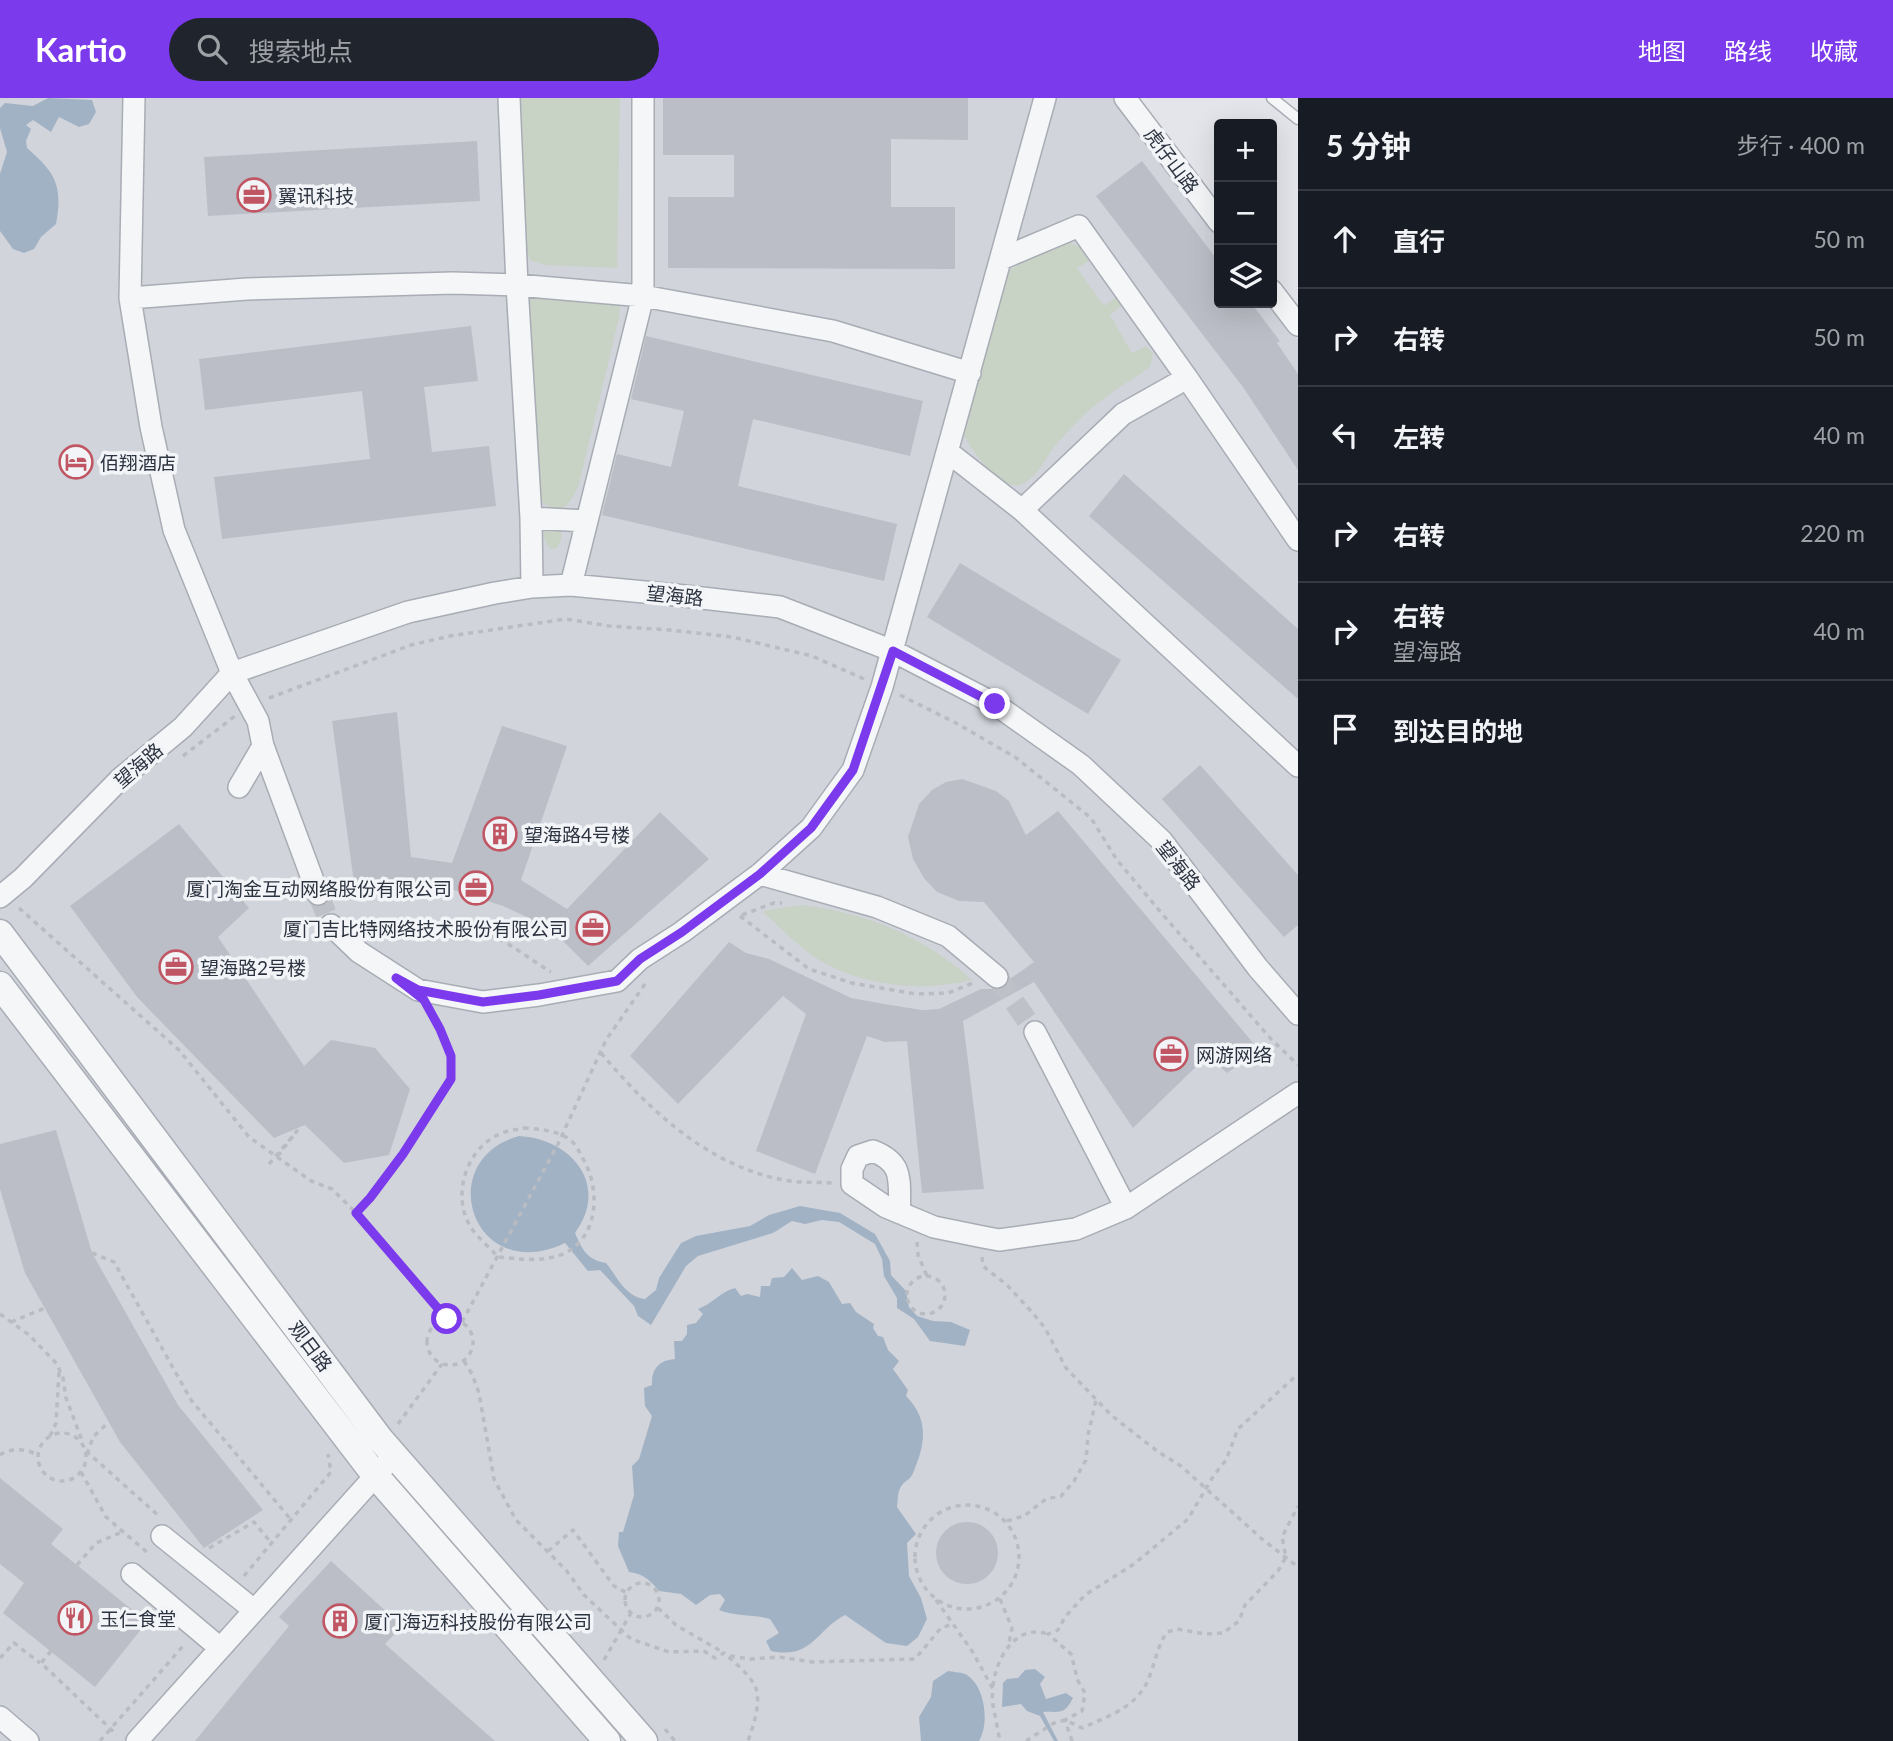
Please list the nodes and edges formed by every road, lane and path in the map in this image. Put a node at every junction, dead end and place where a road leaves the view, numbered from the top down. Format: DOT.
graph roads {
  1 [pos="134,98"];
  2 [pos="509,98"];
  3 [pos="643,98"];
  4 [pos="1045,98"];
  5 [pos="1125,98"];
  6 [pos="1272,98"];
  7 [pos="1298,119"];
  8 [pos="1214,215"];
  9 [pos="1001,259"];
  10 [pos="517,285"];
  11 [pos="643,296"];
  12 [pos="130,298"];
  13 [pos="1277,298"];
  14 [pos="1298,325"];
  15 [pos="970,373"];
  16 [pos="1187,377"];
  17 [pos="948,452"];
  18 [pos="1022,510"];
  19 [pos="531,518"];
  20 [pos="586,521"];
  21 [pos="1298,540"];
  22 [pos="571,585"];
  23 [pos="532,587"];
  24 [pos="893,651"];
  25 [pos="232,673"];
  26 [pos="882,687"];
  27 [pos="248,706"];
  28 [pos="262,746"];
  29 [pos="177,760"];
  30 [pos="1298,766"];
  31 [pos="239,787"];
  32 [pos="760,874"];
  33 [pos="318,894"];
  34 [pos="0,897"];
  35 [pos="786,903"];
  36 [pos="740,916"];
  37 [pos="730,918"];
  38 [pos="8,923"];
  39 [pos="333,928"];
  40 [pos="560,977"];
  41 [pos="989,979"];
  42 [pos="647,980"];
  43 [pos="0,985"];
  44 [pos="429,1010"];
  45 [pos="1298,1014"];
  46 [pos="1035,1032"];
  47 [pos="601,1052"];
  48 [pos="1298,1065"];
  49 [pos="1298,1093"];
  50 [pos="562,1136"];
  51 [pos="277,1157"];
  52 [pos="269,1164"];
  53 [pos="852,1184"];
  54 [pos="1126,1208"];
  55 [pos="356,1213"];
  56 [pos="908,1216"];
  57 [pos="983,1237"];
  58 [pos="92,1253"];
  59 [pos="499,1256"];
  60 [pos="927,1276"];
  61 [pos="45,1308"];
  62 [pos="0,1314"];
  63 [pos="447,1319"];
  64 [pos="11,1322"];
  65 [pos="462,1322"];
  66 [pos="464,1361"];
  67 [pos="60,1370"];
  68 [pos="1298,1374"];
  69 [pos="1096,1400"];
  70 [pos="109,1423"];
  71 [pos="50,1436"];
  72 [pos="83,1443"];
  73 [pos="327,1446"];
  74 [pos="87,1452"];
  75 [pos="394,1454"];
  76 [pos="0,1455"];
  77 [pos="38,1456"];
  78 [pos="81,1472"];
  79 [pos="375,1475"];
  80 [pos="1206,1488"];
  81 [pos="1298,1506"];
  82 [pos="292,1521"];
  83 [pos="1007,1521"];
  84 [pos="122,1532"];
  85 [pos="166,1534"];
  86 [pos="272,1544"];
  87 [pos="548,1552"];
  88 [pos="201,1553"];
  89 [pos="1286,1557"];
  90 [pos="78,1566"];
  91 [pos="1298,1567"];
  92 [pos="132,1574"];
  93 [pos="231,1591"];
  94 [pos="627,1594"];
  95 [pos="935,1598"];
  96 [pos="1000,1598"];
  97 [pos="658,1608"];
  98 [pos="254,1610"];
  99 [pos="631,1613"];
  100 [pos="953,1624"];
  101 [pos="198,1629"];
  102 [pos="620,1629"];
  103 [pos="1048,1634"];
  104 [pos="220,1648"];
  105 [pos="1008,1649"];
  106 [pos="51,1651"];
  107 [pos="726,1654"];
  108 [pos="0,1658"];
  109 [pos="604,1660"];
  110 [pos="41,1663"];
  111 [pos="993,1689"];
  112 [pos="0,1717"];
  113 [pos="1065,1720"];
  114 [pos="112,1730"];
  115 [pos="1037,1735"];
  116 [pos="28,1741"];
  117 [pos="100,1741"];
  118 [pos="124,1741"];
  119 [pos="137,1741"];
  120 [pos="607,1741"];
  121 [pos="644,1741"];
  122 [pos="748,1741"];
  123 [pos="1000,1741"];
  124 [pos="1026,1741"];
  125 [pos="1040,1741"];
  126 [pos="1072,1741"];
  1 -- 12 [label="street"];
  2 -- 10 [label="street"];
  3 -- 11 [label="street"];
  4 -- 9 [label="street"];
  5 -- 8 [label="street, 虎仔山路"];
  6 -- 7 [label="lane"];
  9 -- 15 [label="street"];
  9 -- 16 [label="street"];
  10 -- 11 [label="street"];
  10 -- 12 [label="street"];
  10 -- 19 [label="street"];
  11 -- 15 [label="street"];
  11 -- 20 [label="street"];
  12 -- 25 [label="street"];
  13 -- 14 [label="street"];
  15 -- 17 [label="street"];
  16 -- 18 [label="street"];
  16 -- 21 [label="street"];
  17 -- 18 [label="street"];
  17 -- 24 [label="street"];
  18 -- 30 [label="street"];
  19 -- 20 [label="street"];
  19 -- 23 [label="street"];
  20 -- 22 [label="street"];
  22 -- 23 [label="street, 望海路"];
  22 -- 24 [label="street, 望海路"];
  23 -- 25 [label="street, 望海路"];
  24 -- 26 [label="street"];
  24 -- 45 [label="street, 望海路"];
  25 -- 27 [label="street"];
  25 -- 34 [label="street, 望海路"];
  26 -- 27 [label="path"];
  26 -- 32 [label="street"];
  26 -- 48 [label="path"];
  27 -- 28 [label="street"];
  27 -- 29 [label="path"];
  28 -- 31 [label="street"];
  28 -- 33 [label="street"];
  32 -- 39 [label="street"];
  32 -- 41 [label="street"];
  35 -- 36 [label="path"];
  36 -- 37 [label="path"];
  36 -- 41 [label="path"];
  38 -- 51 [label="path"];
  38 -- 75 [label="street, 观日路"];
  39 -- 40 [label="path"];
  42 -- 47 [label="path"];
  43 -- 79 [label="street, 观日路"];
  44 -- 55 [label="path"];
  46 -- 54 [label="street"];
  47 -- 50 [label="path"];
  47 -- 53 [label="path"];
  49 -- 54 [label="street"];
  50 -- 59 [label="path"];
  50 -- 59 [label="path"];
  50 -- 59 [label="path"];
  51 -- 52 [label="path"];
  51 -- 55 [label="path"];
  53 -- 56 [label="street"];
  53 -- 56 [label="street"];
  54 -- 57 [label="street"];
  55 -- 63 [label="path"];
  56 -- 57 [label="street"];
  56 -- 60 [label="path"];
  57 -- 69 [label="path"];
  58 -- 82 [label="path"];
  59 -- 65 [label="path"];
  60 -- 60 [label="path"];
  61 -- 64 [label="path"];
  62 -- 64 [label="path"];
  63 -- 65 [label="path"];
  63 -- 66 [label="path"];
  64 -- 67 [label="path"];
  65 -- 66 [label="path"];
  66 -- 87 [label="path"];
  67 -- 71 [label="path"];
  67 -- 72 [label="path"];
  68 -- 80 [label="path"];
  69 -- 80 [label="path"];
  69 -- 83 [label="path"];
  70 -- 74 [label="path"];
  71 -- 72 [label="path"];
  71 -- 77 [label="path"];
  72 -- 74 [label="path"];
  73 -- 82 [label="path"];
  74 -- 78 [label="path"];
  74 -- 85 [label="path"];
  75 -- 79 [label="street"];
  75 -- 121 [label="street, 观日路"];
  76 -- 77 [label="path"];
  77 -- 78 [label="path"];
  78 -- 84 [label="path"];
  79 -- 98 [label="street"];
  79 -- 120 [label="street, 观日路"];
  80 -- 89 [label="path"];
  80 -- 103 [label="path"];
  81 -- 89 [label="path"];
  82 -- 86 [label="path"];
  83 -- 95 [label="path"];
  83 -- 96 [label="path"];
  84 -- 85 [label="path"];
  84 -- 90 [label="path"];
  85 -- 93 [label="street"];
  86 -- 88 [label="path"];
  86 -- 93 [label="path"];
  87 -- 94 [label="path"];
  87 -- 102 [label="path"];
  89 -- 91 [label="path"];
  89 -- 113 [label="path"];
  92 -- 101 [label="street"];
  93 -- 98 [label="street"];
  94 -- 97 [label="path"];
  94 -- 99 [label="path"];
  95 -- 96 [label="path"];
  95 -- 100 [label="path"];
  96 -- 105 [label="path"];
  97 -- 99 [label="path"];
  97 -- 107 [label="path"];
  98 -- 104 [label="street"];
  99 -- 102 [label="path"];
  100 -- 107 [label="path"];
  100 -- 111 [label="path"];
  101 -- 104 [label="street"];
  101 -- 114 [label="path"];
  102 -- 107 [label="path"];
  102 -- 109 [label="path"];
  103 -- 105 [label="path"];
  103 -- 113 [label="path"];
  104 -- 119 [label="street"];
  105 -- 111 [label="path"];
  106 -- 110 [label="path"];
  107 -- 122 [label="path"];
  108 -- 110 [label="path"];
  110 -- 114 [label="path"];
  111 -- 123 [label="path"];
  112 -- 116 [label="street"];
  113 -- 115 [label="path"];
  113 -- 126 [label="path"];
  114 -- 117 [label="path"];
  114 -- 118 [label="path"];
  115 -- 124 [label="path"];
  115 -- 125 [label="path"];
}
